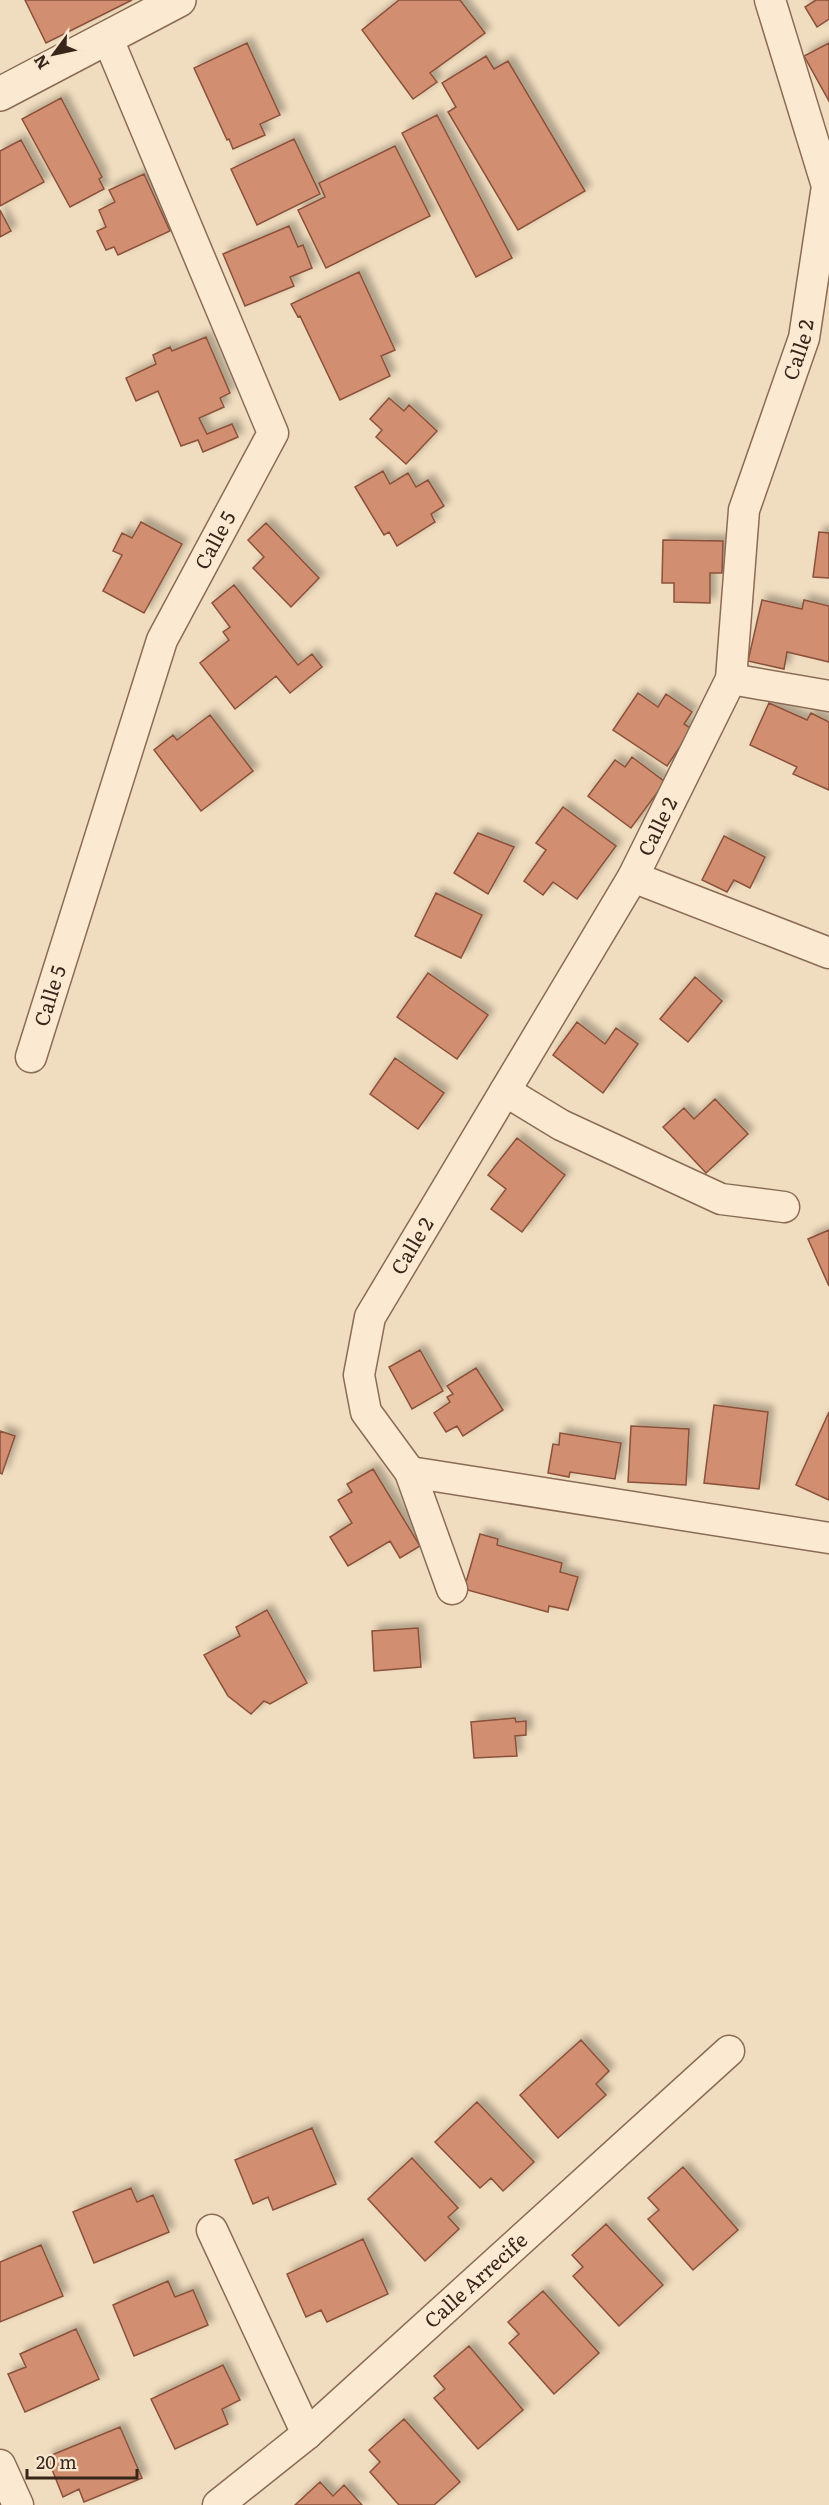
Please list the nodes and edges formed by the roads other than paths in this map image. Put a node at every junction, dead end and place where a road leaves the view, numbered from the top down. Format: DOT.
graph roads {
  1 [pos="179,0"];
  2 [pos="770,0"];
  3 [pos="108,39"];
  4 [pos="0,94"];
  5 [pos="731,679"];
  6 [pos="829,696"];
  7 [pos="633,877"];
  8 [pos="829,953"];
  9 [pos="31,1057"];
  10 [pos="505,1091"];
  11 [pos="784,1207"];
  12 [pos="410,1472"];
  13 [pos="829,1538"];
  14 [pos="452,1589"];
  15 [pos="729,2050"];
  16 [pos="212,2230"];
  17 [pos="307,2434"];
  18 [pos="0,2465"];
  19 [pos="18,2505"];
  20 [pos="218,2505"];
  1 -- 3 [label="street"];
  2 -- 5 [label="street, Calle 2"];
  3 -- 4 [label="street"];
  3 -- 9 [label="street, Calle 5"];
  5 -- 6 [label="street"];
  5 -- 7 [label="street, Calle 2"];
  7 -- 8 [label="street"];
  7 -- 10 [label="street, Calle 2"];
  10 -- 11 [label="street"];
  10 -- 12 [label="street, Calle 2"];
  12 -- 13 [label="street"];
  12 -- 14 [label="street, Calle 2"];
  15 -- 17 [label="street, Calle Arrecife"];
  16 -- 17 [label="street"];
  17 -- 20 [label="street, Calle Arrecife"];
  18 -- 19 [label="street"];
}
